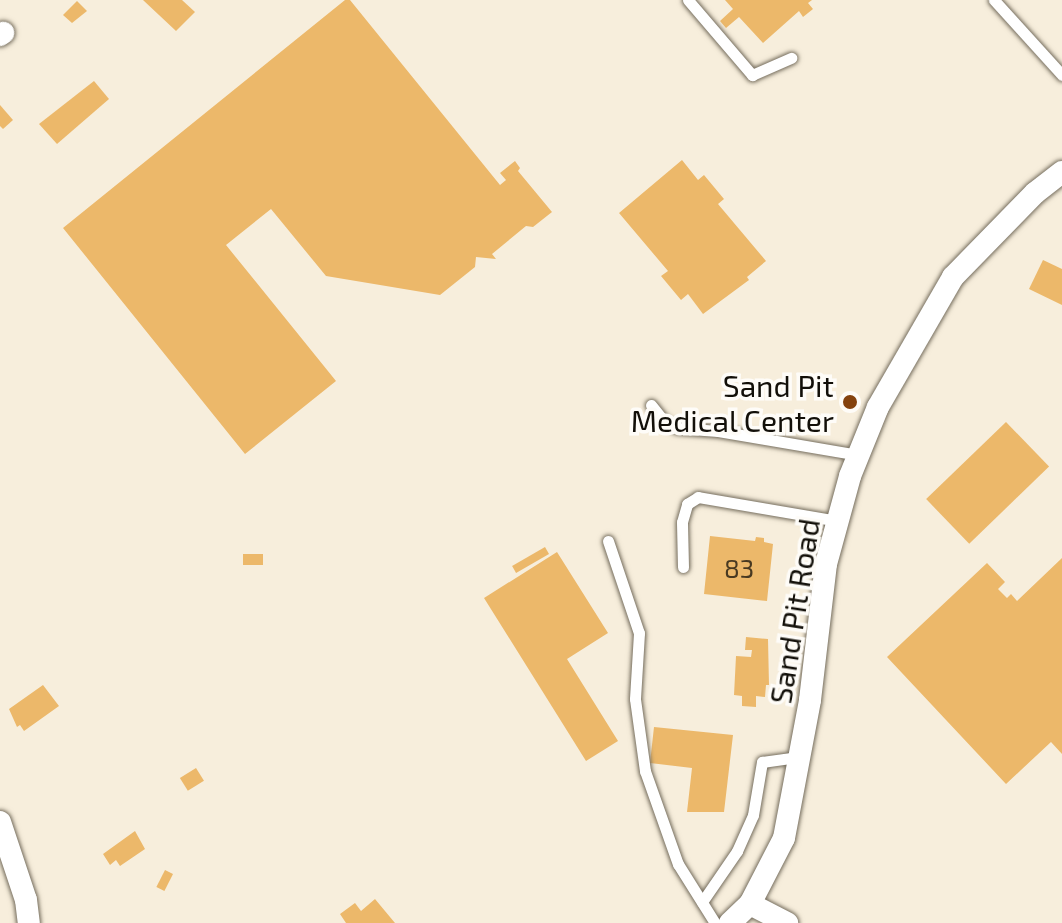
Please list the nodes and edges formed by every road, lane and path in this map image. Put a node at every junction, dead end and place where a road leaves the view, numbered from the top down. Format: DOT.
graph roads {
  1 [pos="688,0"];
  2 [pos="994,0"];
  3 [pos="791,58"];
  4 [pos="1062,75"];
  5 [pos="1062,172"];
  6 [pos="651,405"];
  7 [pos="858,455"];
  8 [pos="838,521"];
  9 [pos="608,541"];
  10 [pos="683,567"];
  11 [pos="799,757"];
  12 [pos="0,822"];
  13 [pos="5,850"];
  14 [pos="702,902"];
  15 [pos="750,904"];
  16 [pos="29,923"];
  17 [pos="715,923"];
  18 [pos="730,923"];
  19 [pos="787,923"];
  1 -- 3 [label="lane"];
  2 -- 4 [label="lane"];
  5 -- 7 [label="street, Sand Pit Road"];
  6 -- 7 [label="lane"];
  7 -- 8 [label="street, Sand Pit Road"];
  8 -- 10 [label="lane"];
  8 -- 11 [label="street, Sand Pit Road"];
  9 -- 14 [label="lane"];
  11 -- 14 [label="lane"];
  11 -- 15 [label="street, Sand Pit Road"];
  12 -- 13 [label="street"];
  13 -- 16 [label="street"];
  14 -- 17 [label="lane"];
  15 -- 18 [label="street, Sand Pit Road"];
  15 -- 19 [label="street"];
}
